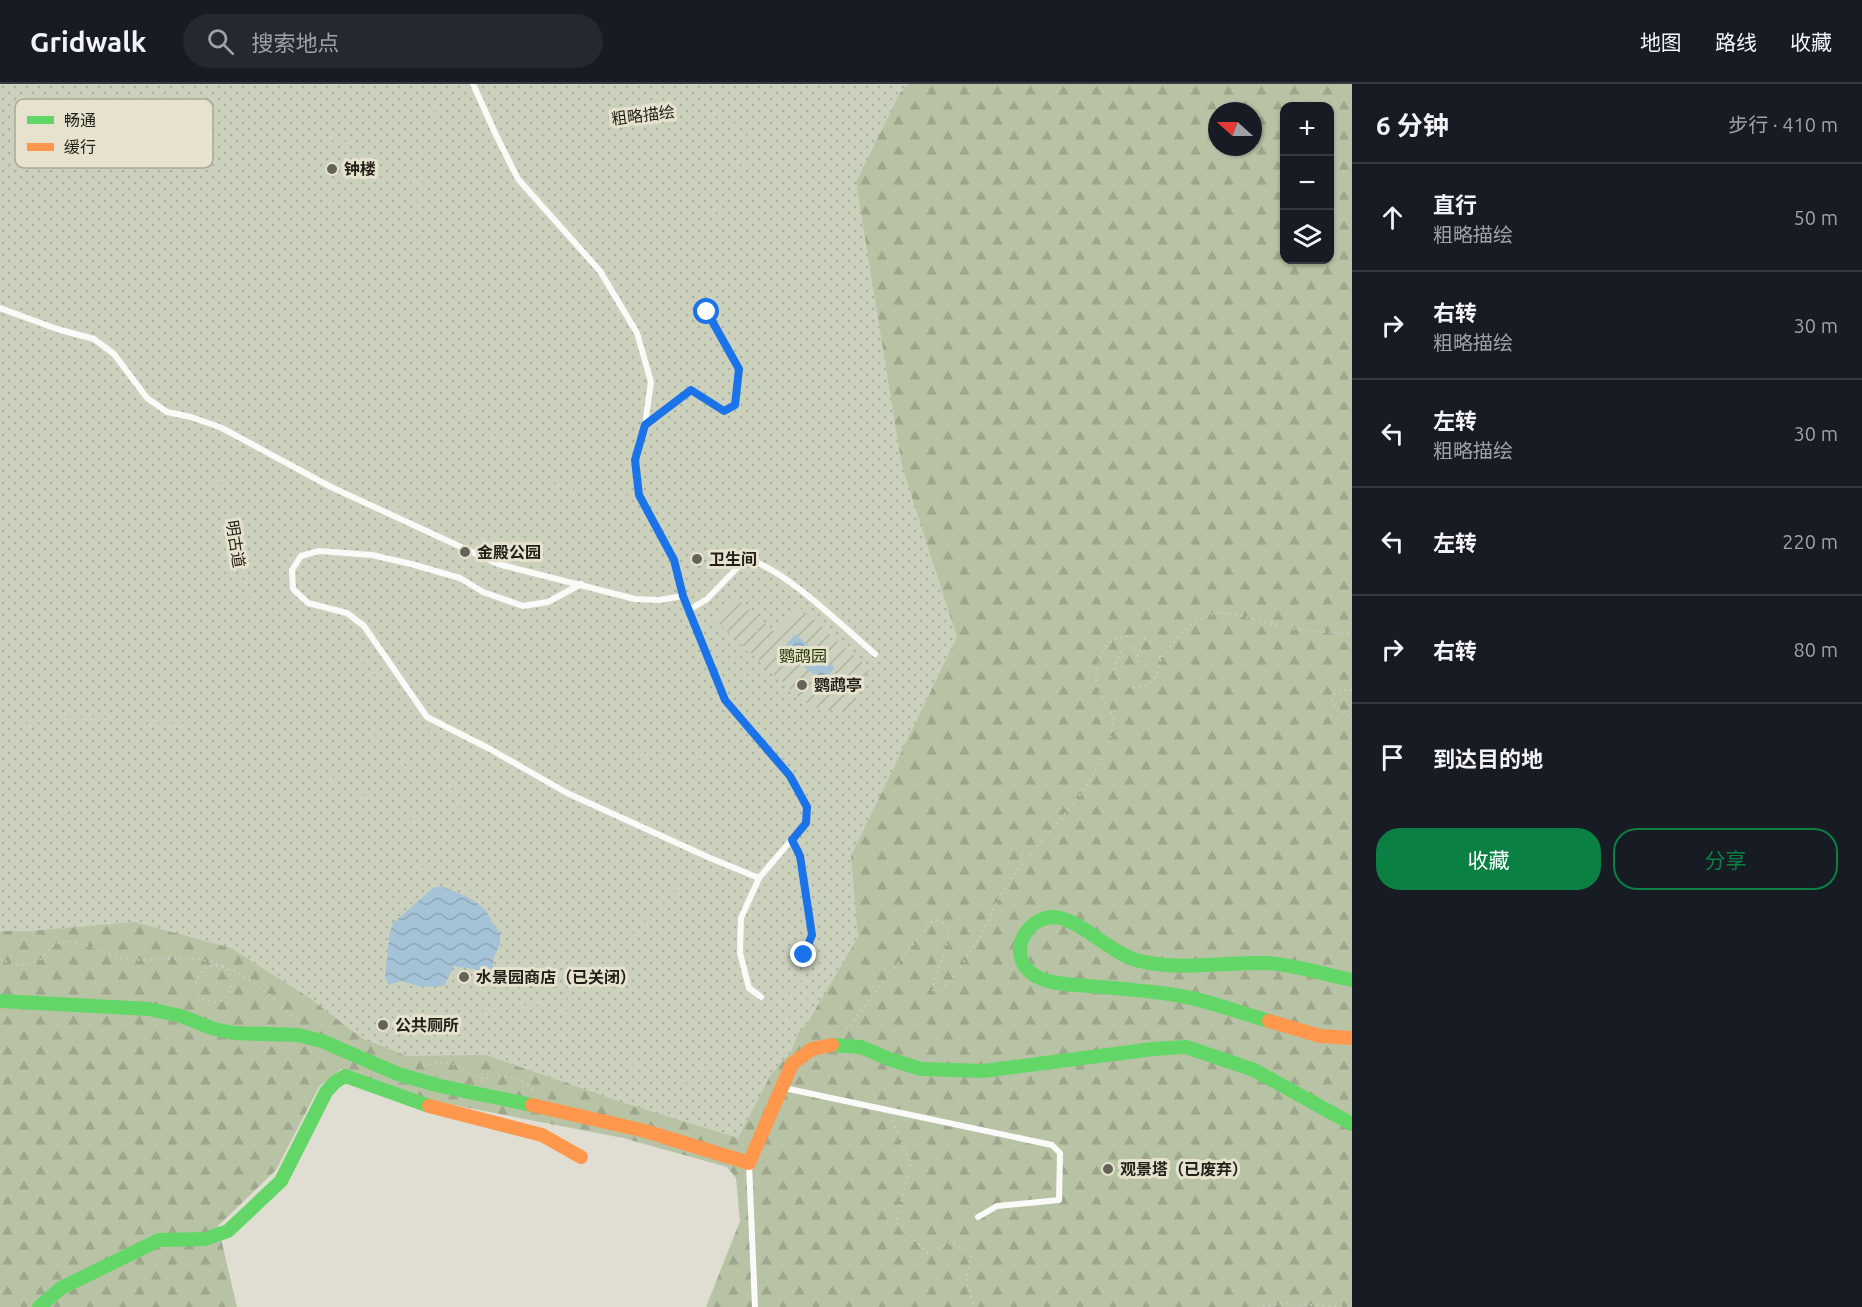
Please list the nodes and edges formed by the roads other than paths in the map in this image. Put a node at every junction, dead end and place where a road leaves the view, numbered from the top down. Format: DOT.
graph roads {
  1 [pos="473,84"];
  2 [pos="0,308"];
  3 [pos="581,584"];
  4 [pos="683,596"];
  5 [pos="689,610"];
  6 [pos="874,654"];
  7 [pos="759,879"];
  8 [pos="1352,980"];
  9 [pos="761,997"];
  10 [pos="0,1001"];
  11 [pos="1352,1038"];
  12 [pos="781,1087"];
  13 [pos="1352,1124"];
  14 [pos="581,1157"];
  15 [pos="749,1163"];
  16 [pos="978,1217"];
  17 [pos="39,1307"];
  18 [pos="755,1307"];
  1 -- 4 [label="lane"];
  2 -- 3 [label="lane"];
  3 -- 4 [label="lane"];
  3 -- 7 [label="lane"];
  4 -- 5 [label="lane"];
  5 -- 6 [label="lane"];
  5 -- 7 [label="lane"];
  7 -- 9 [label="lane"];
  8 -- 11 [label="street"];
  10 -- 15 [label="street"];
  12 -- 13 [label="street"];
  12 -- 15 [label="street"];
  12 -- 16 [label="lane"];
  14 -- 17 [label="street"];
  15 -- 18 [label="lane"];
}
